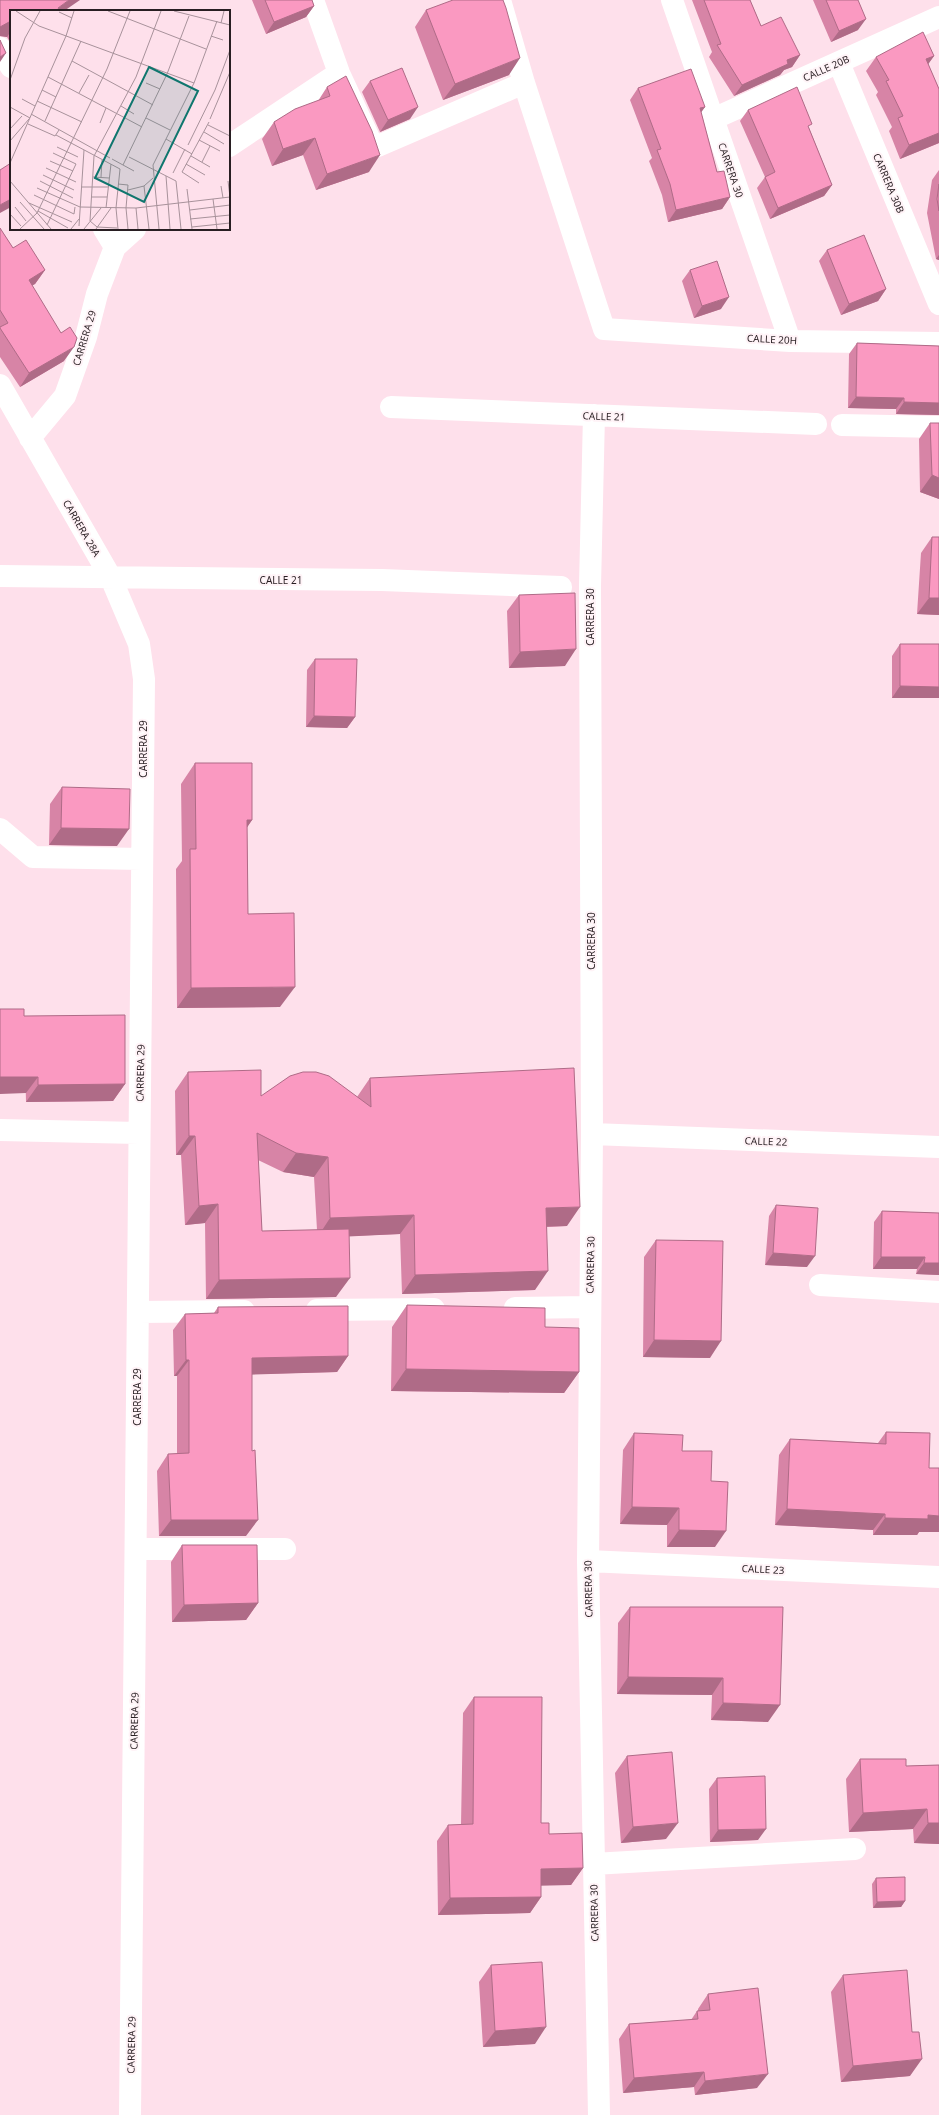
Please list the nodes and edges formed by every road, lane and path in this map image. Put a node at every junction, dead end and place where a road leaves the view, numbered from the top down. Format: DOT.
graph roads {
  1 [pos="313,0"];
  2 [pos="500,0"];
  3 [pos="672,0"];
  4 [pos="939,17"];
  5 [pos="0,48"];
  6 [pos="839,62"];
  7 [pos="10,65"];
  8 [pos="339,74"];
  9 [pos="524,83"];
  10 [pos="714,119"];
  11 [pos="230,145"];
  12 [pos="132,230"];
  13 [pos="110,238"];
  14 [pos="939,304"];
  15 [pos="790,341"];
  16 [pos="939,343"];
  17 [pos="0,385"];
  18 [pos="391,406"];
  19 [pos="594,416"];
  20 [pos="816,424"];
  21 [pos="842,425"];
  22 [pos="939,427"];
  23 [pos="30,438"];
  24 [pos="0,576"];
  25 [pos="111,578"];
  26 [pos="561,587"];
  27 [pos="144,679"];
  28 [pos="0,829"];
  29 [pos="142,859"];
  30 [pos="0,1130"];
  31 [pos="139,1133"];
  32 [pos="592,1134"];
  33 [pos="939,1148"];
  34 [pos="820,1285"];
  35 [pos="939,1292"];
  36 [pos="589,1307"];
  37 [pos="496,1308"];
  38 [pos="456,1309"];
  39 [pos="264,1311"];
  40 [pos="296,1311"];
  41 [pos="138,1312"];
  42 [pos="136,1549"];
  43 [pos="285,1549"];
  44 [pos="588,1561"];
  45 [pos="939,1577"];
  46 [pos="855,1849"];
  47 [pos="593,1864"];
  48 [pos="130,2115"];
  49 [pos="599,2115"];
  1 -- 8 [label="street"];
  2 -- 9 [label="street"];
  3 -- 10 [label="street, CARRERA 30"];
  4 -- 6 [label="street, CALLE 20B"];
  5 -- 7 [label="street"];
  6 -- 10 [label="street, CALLE 20B"];
  6 -- 14 [label="street, CARRERA 30B"];
  8 -- 9 [label="street"];
  8 -- 11 [label="street"];
  9 -- 15 [label="street, CALLE 20H"];
  10 -- 15 [label="street, CARRERA 30"];
  12 -- 13 [label="street"];
  13 -- 23 [label="street, CARRERA 29"];
  15 -- 16 [label="street, CALLE 20H"];
  17 -- 23 [label="street, CARRERA 28A"];
  18 -- 19 [label="street, CALLE 21"];
  19 -- 20 [label="street, CALLE 21"];
  19 -- 32 [label="street, CARRERA 30"];
  21 -- 22 [label="street"];
  23 -- 25 [label="street, CARRERA 28A"];
  24 -- 25 [label="street, CALLE 21"];
  25 -- 26 [label="street, CALLE 21"];
  25 -- 27 [label="street, CARRERA 28A"];
  27 -- 29 [label="street, CARRERA 29"];
  28 -- 29 [label="street"];
  29 -- 31 [label="street, CARRERA 29"];
  30 -- 31 [label="street"];
  31 -- 41 [label="street, CARRERA 29"];
  32 -- 33 [label="street, CALLE 22"];
  32 -- 36 [label="street, CARRERA 30"];
  34 -- 35 [label="street"];
  36 -- 37 [label="street"];
  36 -- 44 [label="street, CARRERA 30"];
  38 -- 40 [label="street"];
  39 -- 41 [label="street"];
  41 -- 42 [label="street, CARRERA 29"];
  42 -- 43 [label="street"];
  42 -- 48 [label="street, CARRERA 29"];
  44 -- 45 [label="street, CALLE 23"];
  44 -- 47 [label="street, CARRERA 30"];
  46 -- 47 [label="street"];
  47 -- 49 [label="street, CARRERA 30"];
}
